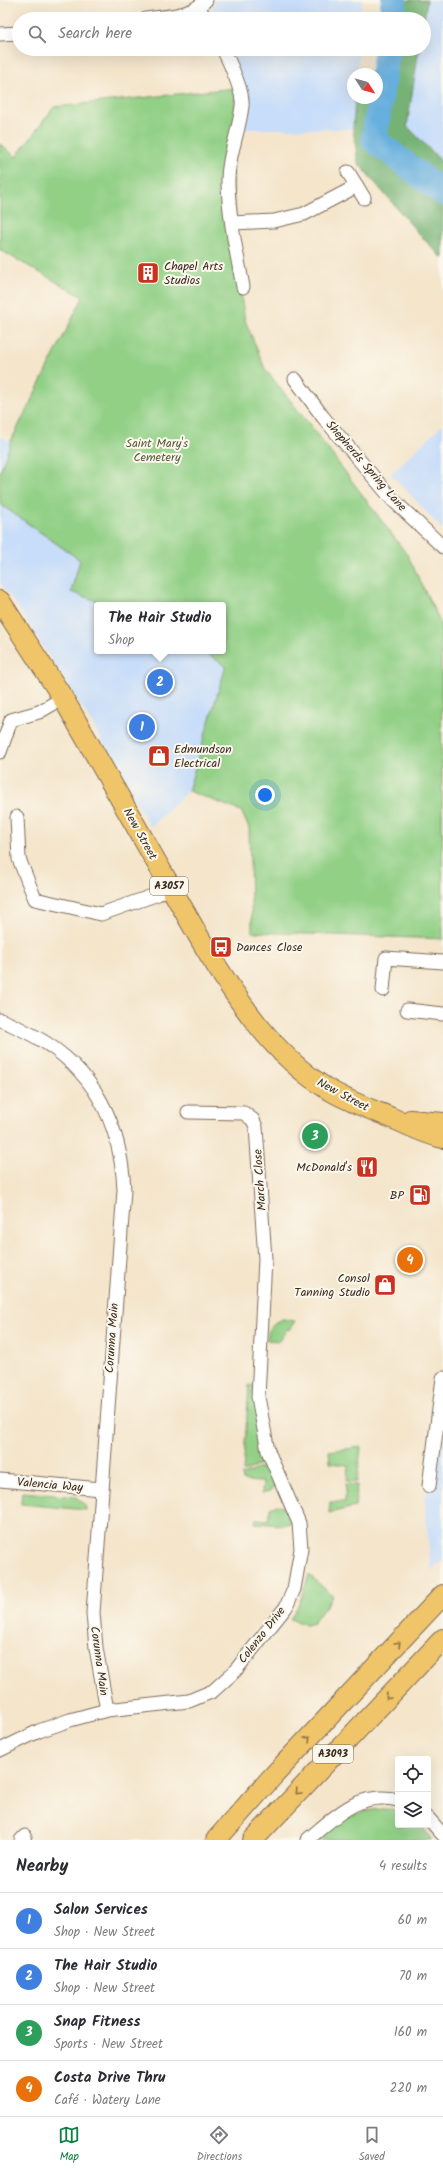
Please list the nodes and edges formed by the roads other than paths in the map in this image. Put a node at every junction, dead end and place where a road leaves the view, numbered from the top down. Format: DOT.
graph roads {
  1 [pos="202,4"];
  2 [pos="188,12"];
  3 [pos="12,33"];
  4 [pos="0,34"];
  5 [pos="226,56"];
  6 [pos="348,172"];
  7 [pos="357,186"];
  8 [pos="364,198"];
  9 [pos="232,223"];
  10 [pos="243,287"];
  11 [pos="294,380"];
  12 [pos="443,547"];
  13 [pos="0,601"];
  14 [pos="63,698"];
  15 [pos="0,752"];
  16 [pos="17,817"];
  17 [pos="170,887"];
  18 [pos="443,962"];
  19 [pos="384,990"];
  20 [pos="407,1010"];
  21 [pos="443,1014"];
  22 [pos="0,1020"];
  23 [pos="188,1112"];
  24 [pos="392,1118"];
  25 [pos="443,1123"];
  26 [pos="443,1138"];
  27 [pos="262,1308"];
  28 [pos="443,1378"];
  29 [pos="0,1480"];
  30 [pos="429,1486"];
  31 [pos="101,1489"];
  32 [pos="443,1595"];
  33 [pos="443,1639"];
  34 [pos="107,1710"];
  35 [pos="0,1750"];
  36 [pos="395,1799"];
  37 [pos="431,1821"];
  38 [pos="443,1835"];
  39 [pos="216,1840"];
  40 [pos="253,1840"];
  41 [pos="307,1840"];
  1 -- 2 [label="street"];
  3 -- 4 [label="street"];
  5 -- 9 [label="street"];
  6 -- 7 [label="street"];
  7 -- 8 [label="street"];
  7 -- 9 [label="street"];
  9 -- 10 [label="street"];
  11 -- 12 [label="street, Shepherds Spring Lane"];
  13 -- 14 [label="main road, New Street / A3057"];
  14 -- 15 [label="street"];
  14 -- 17 [label="main road, New Street / A3057"];
  16 -- 17 [label="street"];
  17 -- 24 [label="main road, New Street / A3057"];
  18 -- 19 [label="street"];
  20 -- 21 [label="street"];
  22 -- 31 [label="street, Corunna Main"];
  23 -- 27 [label="street, March Close"];
  24 -- 25 [label="main road, New Street / A3057"];
  24 -- 26 [label="main road, New Street / A3057"];
  27 -- 34 [label="street, Colenzo Drive"];
  28 -- 30 [label="street"];
  29 -- 31 [label="street, Valencia Way"];
  31 -- 34 [label="street, Corunna Main"];
  39 -- 32 [label="main road, A3093, one-way"];
  33 -- 40 [label="main road, A3093, one-way"];
  34 -- 35 [label="street, Colenzo Drive"];
  36 -- 41 [label="street"];
  37 -- 38 [label="street"];
}
